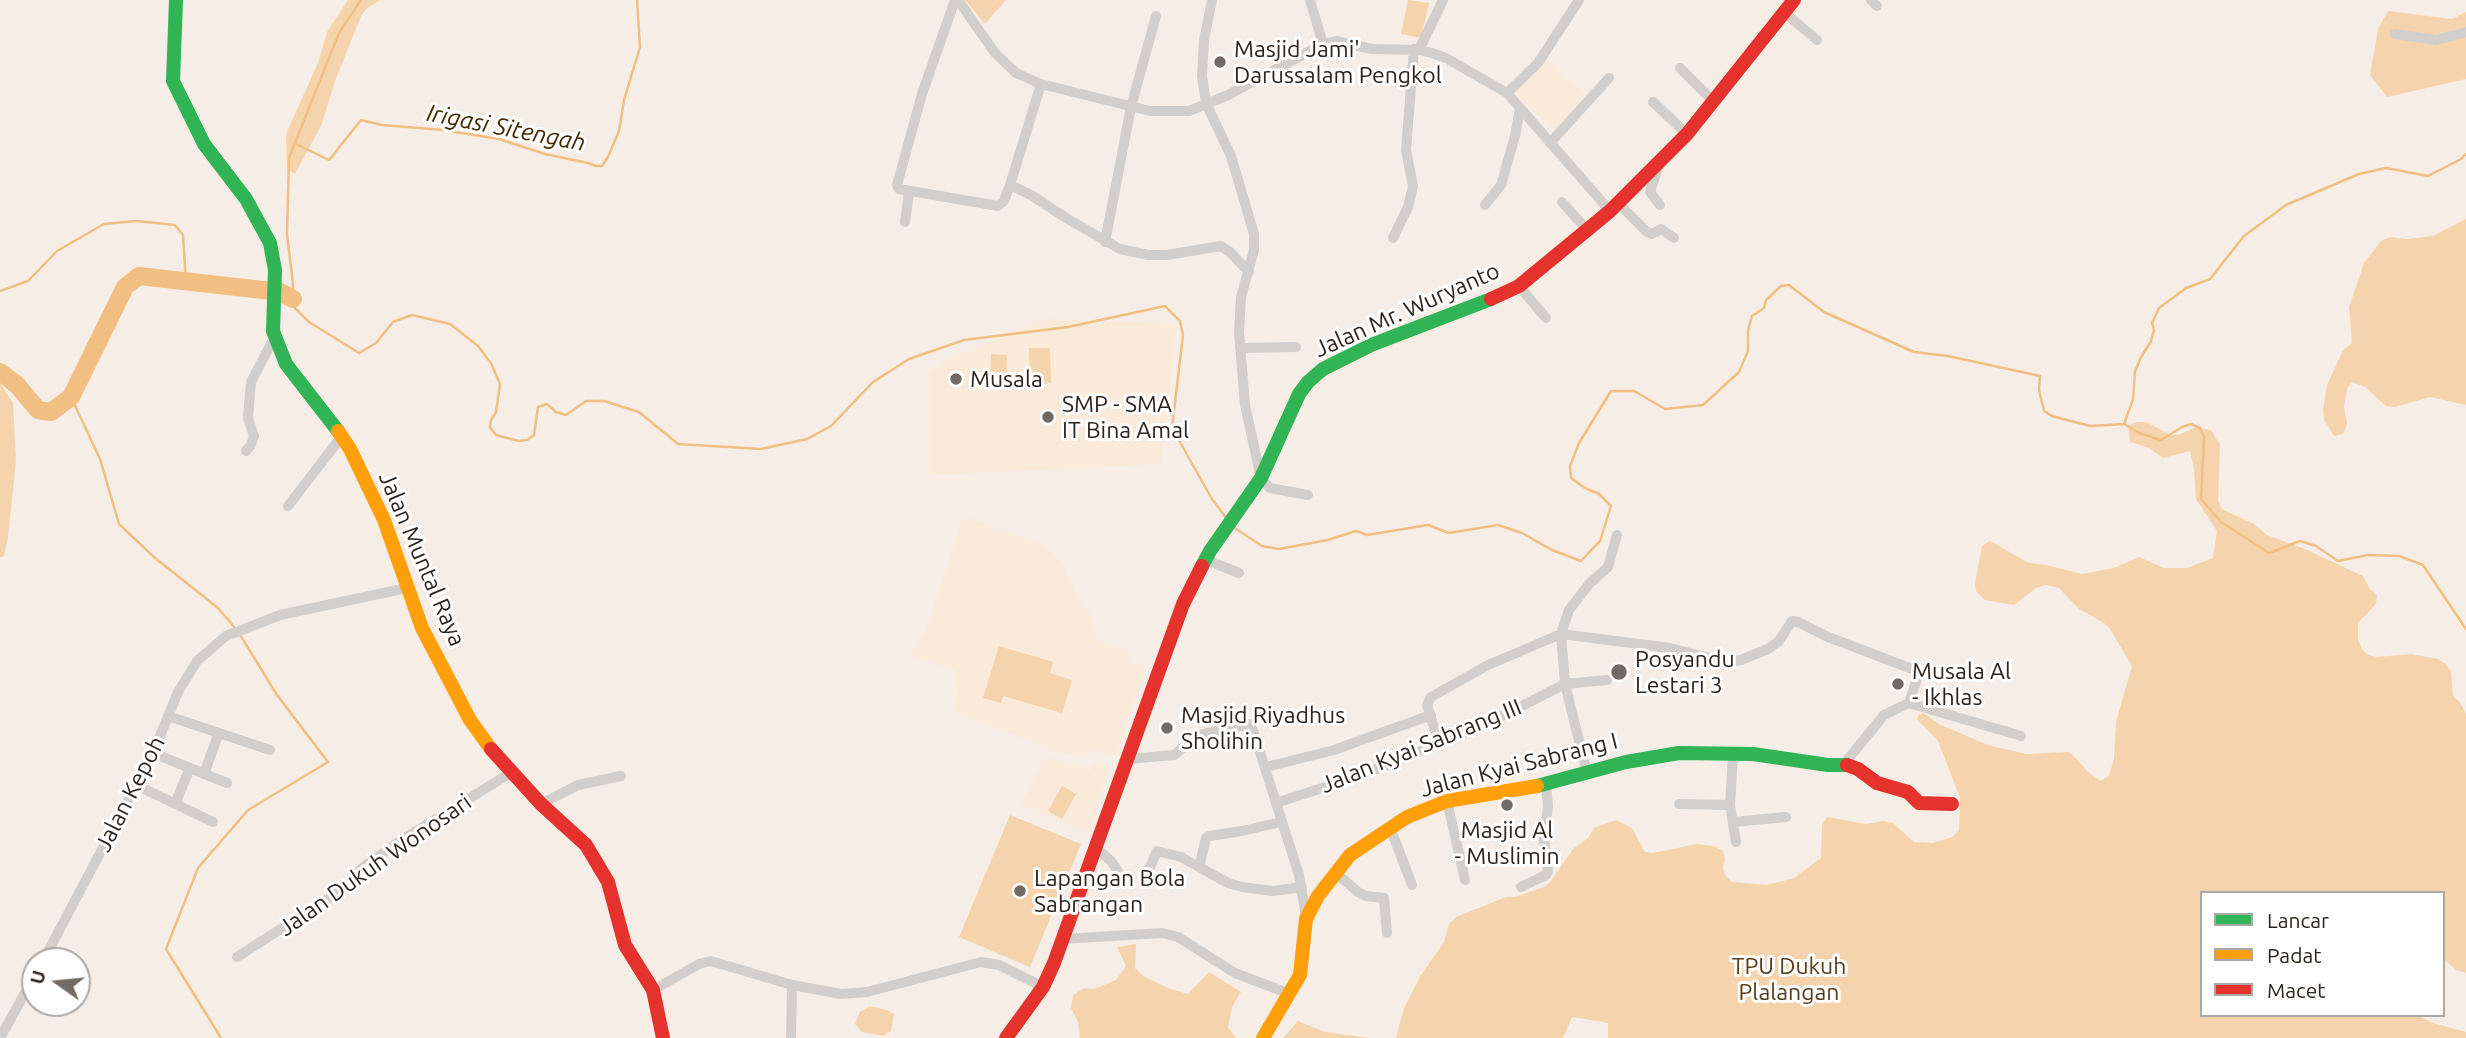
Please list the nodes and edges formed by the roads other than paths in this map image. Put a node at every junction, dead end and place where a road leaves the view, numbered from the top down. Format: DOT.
graph roads {
  1 [pos="176,0"];
  2 [pos="957,0"];
  3 [pos="1212,0"];
  4 [pos="1310,0"];
  5 [pos="1443,0"];
  6 [pos="1577,0"];
  7 [pos="1794,0"];
  8 [pos="1784,12"];
  9 [pos="1156,16"];
  10 [pos="2466,32"];
  11 [pos="2395,34"];
  12 [pos="1817,40"];
  13 [pos="1323,44"];
  14 [pos="1416,50"];
  15 [pos="1680,68"];
  16 [pos="1609,78"];
  17 [pos="1041,84"];
  18 [pos="1507,93"];
  19 [pos="1653,102"];
  20 [pos="1714,102"];
  21 [pos="1206,103"];
  22 [pos="1131,107"];
  23 [pos="1520,109"];
  24 [pos="1687,134"];
  25 [pos="1550,143"];
  26 [pos="1659,163"];
  27 [pos="1010,185"];
  28 [pos="909,192"];
  29 [pos="1562,202"];
  30 [pos="1485,205"];
  31 [pos="1660,205"];
  32 [pos="1614,207"];
  33 [pos="905,222"];
  34 [pos="1587,230"];
  35 [pos="1393,238"];
  36 [pos="1674,238"];
  37 [pos="1105,242"];
  38 [pos="1249,272"];
  39 [pos="1519,286"];
  40 [pos="1546,318"];
  41 [pos="275,336"];
  42 [pos="1296,346"];
  43 [pos="1240,348"];
  44 [pos="342,436"];
  45 [pos="246,450"];
  46 [pos="1261,478"];
  47 [pos="1308,495"];
  48 [pos="288,506"];
  49 [pos="1617,535"];
  50 [pos="1204,559"];
  51 [pos="1239,573"];
  52 [pos="407,588"];
  53 [pos="1561,634"];
  54 [pos="1607,680"];
  55 [pos="1564,684"];
  56 [pos="1909,703"];
  57 [pos="1431,715"];
  58 [pos="168,716"];
  59 [pos="2021,736"];
  60 [pos="217,738"];
  61 [pos="1439,743"];
  62 [pos="270,750"];
  63 [pos="153,753"];
  64 [pos="1733,754"];
  65 [pos="1129,759"];
  66 [pos="1843,764"];
  67 [pos="1266,766"];
  68 [pos="512,772"];
  69 [pos="1587,773"];
  70 [pos="204,774"];
  71 [pos="187,775"];
  72 [pos="621,776"];
  73 [pos="227,783"];
  74 [pos="136,785"];
  75 [pos="1546,785"];
  76 [pos="1447,801"];
  77 [pos="1276,803"];
  78 [pos="175,804"];
  79 [pos="541,804"];
  80 [pos="1679,804"];
  81 [pos="1952,804"];
  82 [pos="1730,805"];
  83 [pos="1786,817"];
  84 [pos="213,822"];
  85 [pos="1281,822"];
  86 [pos="1733,822"];
  87 [pos="1390,827"];
  88 [pos="1736,842"];
  89 [pos="1095,846"];
  90 [pos="1199,867"];
  91 [pos="1148,872"];
  92 [pos="1336,873"];
  93 [pos="1124,880"];
  94 [pos="1465,880"];
  95 [pos="1412,885"];
  96 [pos="1302,887"];
  97 [pos="1521,887"];
  98 [pos="1306,919"];
  99 [pos="1387,933"];
  100 [pos="1062,939"];
  101 [pos="50,947"];
  102 [pos="237,957"];
  103 [pos="792,985"];
  104 [pos="1043,987"];
  105 [pos="653,990"];
  106 [pos="1290,994"];
  107 [pos="21,1000"];
  108 [pos="0,1038"];
  109 [pos="663,1038"];
  110 [pos="791,1038"];
  111 [pos="1006,1038"];
  112 [pos="1263,1038"];
  1 -- 41 [label="main road, Jalan Muntal Raya"];
  2 -- 17 [label="street"];
  2 -- 28 [label="street"];
  3 -- 21 [label="street"];
  4 -- 13 [label="street"];
  5 -- 14 [label="street"];
  6 -- 18 [label="street"];
  7 -- 8 [label="main road, Jalan Mr. Wuryanto"];
  8 -- 12 [label="street"];
  8 -- 20 [label="main road, Jalan Mr. Wuryanto"];
  9 -- 22 [label="street"];
  10 -- 11 [label="street"];
  13 -- 14 [label="street"];
  13 -- 21 [label="street"];
  14 -- 18 [label="street"];
  14 -- 35 [label="street"];
  15 -- 20 [label="street"];
  16 -- 25 [label="street"];
  17 -- 22 [label="street"];
  17 -- 27 [label="street"];
  18 -- 23 [label="street"];
  19 -- 24 [label="street"];
  20 -- 24 [label="main road, Jalan Mr. Wuryanto"];
  21 -- 22 [label="street"];
  21 -- 38 [label="street"];
  22 -- 37 [label="street"];
  23 -- 25 [label="street"];
  23 -- 30 [label="street"];
  24 -- 26 [label="main road, Jalan Mr. Wuryanto"];
  25 -- 32 [label="street"];
  26 -- 31 [label="street"];
  26 -- 32 [label="main road, Jalan Mr. Wuryanto"];
  27 -- 28 [label="street"];
  27 -- 37 [label="street"];
  28 -- 33 [label="street"];
  29 -- 34 [label="street"];
  32 -- 34 [label="main road, Jalan Mr. Wuryanto"];
  32 -- 36 [label="street"];
  34 -- 39 [label="main road, Jalan Mr. Wuryanto"];
  37 -- 38 [label="street"];
  38 -- 43 [label="street"];
  39 -- 40 [label="street"];
  39 -- 46 [label="main road, Jalan Mr. Wuryanto"];
  41 -- 44 [label="main road, Jalan Muntal Raya"];
  41 -- 45 [label="street"];
  42 -- 43 [label="street"];
  43 -- 46 [label="street"];
  44 -- 48 [label="street"];
  44 -- 52 [label="main road, Jalan Muntal Raya"];
  46 -- 47 [label="street"];
  46 -- 50 [label="main road, Jalan Mr. Wuryanto"];
  49 -- 53 [label="street"];
  50 -- 51 [label="street"];
  50 -- 65 [label="main road, Jalan Mr. Wuryanto"];
  52 -- 58 [label="street, Jalan Kepoh"];
  52 -- 68 [label="main road, Jalan Muntal Raya"];
  53 -- 55 [label="street"];
  53 -- 56 [label="street"];
  53 -- 57 [label="street"];
  54 -- 55 [label="street"];
  55 -- 61 [label="street, Jalan Kyai Sabrang III"];
  55 -- 69 [label="street"];
  56 -- 59 [label="street"];
  56 -- 66 [label="street"];
  57 -- 61 [label="street"];
  57 -- 67 [label="street"];
  58 -- 62 [label="street"];
  58 -- 63 [label="street, Jalan Kepoh"];
  60 -- 70 [label="street"];
  61 -- 77 [label="street, Jalan Kyai Sabrang III"];
  63 -- 70 [label="street"];
  63 -- 74 [label="street, Jalan Kepoh"];
  64 -- 66 [label="main road, Jalan Kyai Sabrang I"];
  64 -- 69 [label="main road, Jalan Kyai Sabrang I"];
  64 -- 82 [label="street"];
  65 -- 67 [label="street"];
  65 -- 89 [label="main road, Jalan Mr. Wuryanto"];
  66 -- 81 [label="main road, Jalan Kyai Sabrang I"];
  67 -- 77 [label="street"];
  68 -- 79 [label="main road, Jalan Muntal Raya"];
  68 -- 102 [label="street, Jalan Dukuh Wonosari"];
  69 -- 75 [label="main road, Jalan Kyai Sabrang I"];
  70 -- 73 [label="street"];
  71 -- 78 [label="street"];
  72 -- 79 [label="street"];
  74 -- 78 [label="street"];
  74 -- 101 [label="street, Jalan Kepoh"];
  75 -- 76 [label="main road, Jalan Kyai Sabrang I"];
  75 -- 97 [label="street"];
  76 -- 87 [label="main road, Jalan Kyai Sabrang I"];
  76 -- 94 [label="street"];
  77 -- 85 [label="street"];
  78 -- 84 [label="street"];
  79 -- 105 [label="main road, Jalan Muntal Raya"];
  80 -- 82 [label="street"];
  82 -- 86 [label="street"];
  83 -- 86 [label="street"];
  85 -- 90 [label="street"];
  85 -- 96 [label="street"];
  86 -- 88 [label="street"];
  87 -- 92 [label="main road, Jalan Kyai Sabrang I"];
  87 -- 95 [label="street"];
  89 -- 93 [label="street"];
  89 -- 100 [label="main road, Jalan Mr. Wuryanto"];
  90 -- 91 [label="street"];
  90 -- 96 [label="street"];
  92 -- 98 [label="main road, Jalan Kyai Sabrang I"];
  92 -- 99 [label="street"];
  96 -- 98 [label="street"];
  98 -- 106 [label="main road, Jalan Kyai Sabrang I"];
  100 -- 104 [label="main road, Jalan Mr. Wuryanto"];
  100 -- 106 [label="street"];
  103 -- 104 [label="street"];
  103 -- 105 [label="street"];
  103 -- 110 [label="street"];
  104 -- 111 [label="main road, Jalan Mr. Wuryanto"];
  105 -- 109 [label="main road, Jalan Muntal Raya"];
  106 -- 112 [label="main road"];
  107 -- 108 [label="street"];
}
